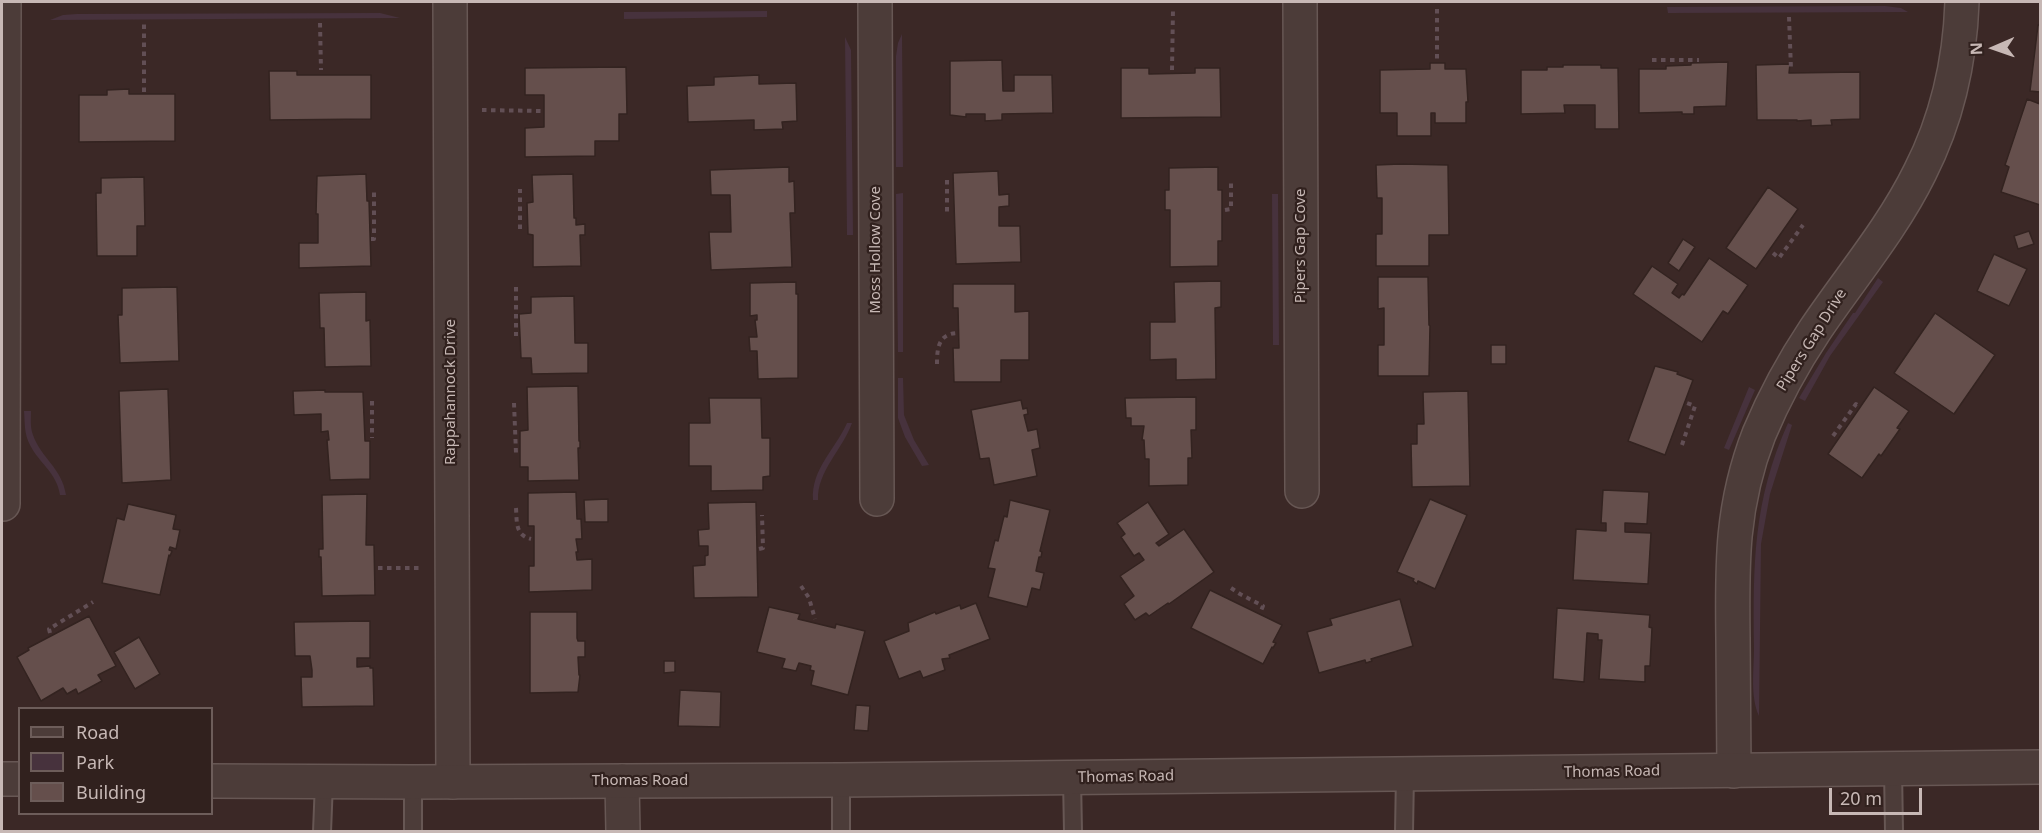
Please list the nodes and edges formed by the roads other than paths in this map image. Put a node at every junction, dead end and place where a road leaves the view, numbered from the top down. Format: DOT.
graph roads {
  1 [pos="4,2"];
  2 [pos="450,2"];
  3 [pos="875,2"];
  4 [pos="1300,2"];
  5 [pos="1962,2"];
  6 [pos="1302,491"];
  7 [pos="877,499"];
  8 [pos="3,504"];
  9 [pos="2040,767"];
  10 [pos="1893,769"];
  11 [pos="1734,771"];
  12 [pos="1405,774"];
  13 [pos="1072,778"];
  14 [pos="2,779"];
  15 [pos="18,779"];
  16 [pos="841,780"];
  17 [pos="213,781"];
  18 [pos="621,781"];
  19 [pos="324,782"];
  20 [pos="413,782"];
  21 [pos="453,782"];
  22 [pos="322,831"];
  23 [pos="413,831"];
  24 [pos="623,831"];
  25 [pos="841,831"];
  26 [pos="1073,831"];
  27 [pos="1404,831"];
  28 [pos="1894,831"];
  1 -- 8 [label="street"];
  2 -- 21 [label="street, Rappahannock Drive"];
  3 -- 7 [label="street, Moss Hollow Cove"];
  4 -- 6 [label="street, Pipers Gap Cove"];
  5 -- 11 [label="street, Pipers Gap Drive"];
  9 -- 10 [label="street, Thomas Road"];
  10 -- 11 [label="street, Thomas Road"];
  10 -- 28 [label="lane"];
  11 -- 12 [label="street, Thomas Road"];
  12 -- 13 [label="street, Thomas Road"];
  12 -- 27 [label="lane"];
  13 -- 16 [label="street, Thomas Road"];
  13 -- 26 [label="lane"];
  14 -- 15 [label="street"];
  16 -- 18 [label="street, Thomas Road"];
  16 -- 25 [label="lane"];
  17 -- 19 [label="street, Thomas Road"];
  18 -- 21 [label="street, Thomas Road"];
  18 -- 24 [label="street"];
  19 -- 20 [label="street, Thomas Road"];
  19 -- 22 [label="lane"];
  20 -- 21 [label="street, Thomas Road"];
  20 -- 23 [label="lane"];
}
